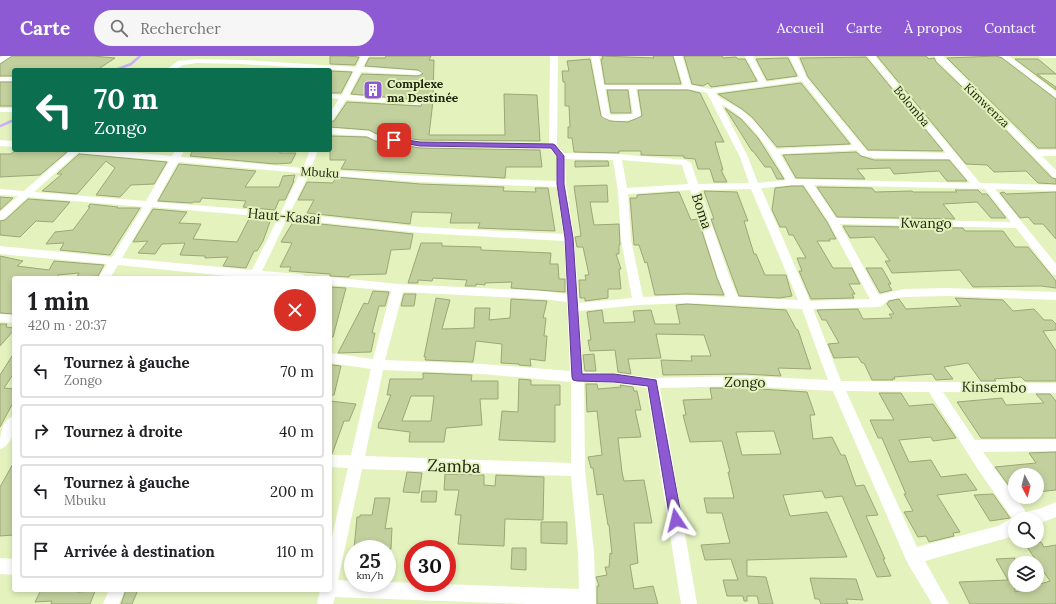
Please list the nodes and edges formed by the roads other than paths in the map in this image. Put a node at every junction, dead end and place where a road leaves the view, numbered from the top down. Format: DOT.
graph roads {
  1 [pos="7,56"];
  2 [pos="364,56"];
  3 [pos="554,56"];
  4 [pos="595,56"];
  5 [pos="678,56"];
  6 [pos="749,56"];
  7 [pos="793,56"];
  8 [pos="871,56"];
  9 [pos="939,56"];
  10 [pos="1005,56"];
  11 [pos="1042,56"];
  12 [pos="1056,56"];
  13 [pos="0,61"];
  14 [pos="242,62"];
  15 [pos="173,68"];
  16 [pos="236,68"];
  17 [pos="328,68"];
  18 [pos="332,68"];
  19 [pos="357,70"];
  20 [pos="418,73"];
  21 [pos="0,79"];
  22 [pos="12,79"];
  23 [pos="804,79"];
  24 [pos="764,84"];
  25 [pos="632,86"];
  26 [pos="600,87"];
  27 [pos="688,87"];
  28 [pos="711,94"];
  29 [pos="332,96"];
  30 [pos="345,96"];
  31 [pos="1056,96"];
  32 [pos="417,103"];
  33 [pos="0,110"];
  34 [pos="12,110"];
  35 [pos="332,115"];
  36 [pos="332,131"];
  37 [pos="0,143"];
  38 [pos="12,144"];
  39 [pos="553,146"];
  40 [pos="859,147"];
  41 [pos="74,152"];
  42 [pos="119,152"];
  43 [pos="313,152"];
  44 [pos="775,152"];
  45 [pos="1036,153"];
  46 [pos="1056,153"];
  47 [pos="178,155"];
  48 [pos="561,156"];
  49 [pos="953,156"];
  50 [pos="617,157"];
  51 [pos="306,171"];
  52 [pos="1056,175"];
  53 [pos="792,182"];
  54 [pos="807,182"];
  55 [pos="560,184"];
  56 [pos="754,186"];
  57 [pos="694,187"];
  58 [pos="983,187"];
  59 [pos="1056,188"];
  60 [pos="623,190"];
  61 [pos="0,192"];
  62 [pos="26,194"];
  63 [pos="150,205"];
  64 [pos="283,215"];
  65 [pos="0,217"];
  66 [pos="833,221"];
  67 [pos="1019,225"];
  68 [pos="569,238"];
  69 [pos="0,250"];
  70 [pos="114,261"];
  71 [pos="1056,271"];
  72 [pos="105,276"];
  73 [pos="254,276"];
  74 [pos="332,281"];
  75 [pos="398,288"];
  76 [pos="1056,296"];
  77 [pos="638,301"];
  78 [pos="734,301"];
  79 [pos="878,303"];
  80 [pos="573,304"];
  81 [pos="806,306"];
  82 [pos="0,318"];
  83 [pos="12,319"];
  84 [pos="332,358"];
  85 [pos="378,365"];
  86 [pos="577,377"];
  87 [pos="653,383"];
  88 [pos="836,386"];
  89 [pos="932,386"];
  90 [pos="1056,388"];
  91 [pos="12,425"];
  92 [pos="4,439"];
  93 [pos="1056,445"];
  94 [pos="971,446"];
  95 [pos="332,461"];
  96 [pos="357,463"];
  97 [pos="578,470"];
  98 [pos="1056,510"];
  99 [pos="1017,512"];
  100 [pos="1044,514"];
  101 [pos="1008,528"];
  102 [pos="913,556"];
  103 [pos="0,566"];
  104 [pos="12,567"];
  105 [pos="332,572"];
  106 [pos="332,588"];
  107 [pos="116,592"];
  108 [pos="328,592"];
  109 [pos="588,601"];
  110 [pos="111,604"];
  111 [pos="325,604"];
  112 [pos="689,604"];
  113 [pos="941,604"];
  1 -- 13 [label="street"];
  2 -- 19 [label="street"];
  3 -- 39 [label="street"];
  4 -- 26 [label="street"];
  5 -- 27 [label="street"];
  6 -- 24 [label="street"];
  7 -- 23 [label="street"];
  8 -- 49 [label="street, Bolomba"];
  9 -- 45 [label="street, Kimwenza"];
  10 -- 31 [label="street"];
  11 -- 12 [label="street"];
  14 -- 15 [label="street"];
  14 -- 16 [label="street"];
  14 -- 17 [label="street"];
  18 -- 19 [label="street"];
  19 -- 20 [label="street"];
  19 -- 30 [label="street"];
  21 -- 22 [label="street"];
  23 -- 24 [label="street"];
  23 -- 40 [label="street"];
  24 -- 28 [label="street"];
  25 -- 26 [label="street"];
  25 -- 26 [label="street"];
  25 -- 27 [label="street"];
  27 -- 28 [label="street"];
  28 -- 44 [label="street"];
  28 -- 56 [label="street"];
  29 -- 30 [label="street"];
  30 -- 32 [label="street"];
  30 -- 35 [label="street"];
  33 -- 34 [label="street"];
  36 -- 39 [label="street"];
  37 -- 38 [label="street"];
  39 -- 48 [label="street"];
  40 -- 44 [label="street"];
  40 -- 49 [label="street"];
  41 -- 62 [label="street"];
  42 -- 47 [label="street, Mbuku"];
  43 -- 51 [label="street"];
  44 -- 53 [label="street"];
  45 -- 46 [label="street"];
  45 -- 52 [label="street, Kimwenza"];
  47 -- 51 [label="street, Mbuku"];
  47 -- 63 [label="street"];
  48 -- 50 [label="street"];
  48 -- 55 [label="street"];
  49 -- 58 [label="street, Bolomba"];
  50 -- 57 [label="street"];
  50 -- 60 [label="street"];
  51 -- 55 [label="street, Mbuku"];
  51 -- 64 [label="street"];
  53 -- 54 [label="street"];
  53 -- 56 [label="street"];
  54 -- 58 [label="street"];
  54 -- 66 [label="street"];
  55 -- 68 [label="street"];
  56 -- 57 [label="street"];
  56 -- 81 [label="street"];
  57 -- 60 [label="street, Boma"];
  57 -- 78 [label="street, Boma"];
  58 -- 59 [label="street"];
  58 -- 67 [label="street"];
  60 -- 77 [label="street"];
  61 -- 62 [label="street, Haut-Kasai"];
  62 -- 63 [label="street, Haut-Kasai"];
  62 -- 65 [label="street"];
  63 -- 64 [label="street, Haut-Kasai"];
  63 -- 70 [label="street"];
  64 -- 68 [label="street, Haut-Kasai"];
  64 -- 73 [label="street"];
  66 -- 67 [label="street, Kwango"];
  66 -- 79 [label="street"];
  67 -- 71 [label="street"];
  68 -- 80 [label="street"];
  69 -- 70 [label="street"];
  70 -- 72 [label="street"];
  70 -- 73 [label="street"];
  74 -- 75 [label="street"];
  75 -- 80 [label="street"];
  75 -- 85 [label="street"];
  76 -- 79 [label="street"];
  77 -- 78 [label="street"];
  77 -- 80 [label="street"];
  78 -- 81 [label="street"];
  79 -- 81 [label="street"];
  80 -- 86 [label="street"];
  81 -- 88 [label="street"];
  82 -- 83 [label="street"];
  84 -- 85 [label="street"];
  85 -- 86 [label="street"];
  85 -- 96 [label="street"];
  86 -- 87 [label="street, Zongo"];
  86 -- 97 [label="street"];
  87 -- 88 [label="street, Zongo"];
  87 -- 112 [label="street"];
  88 -- 89 [label="street, Kinsembo"];
  88 -- 102 [label="street"];
  89 -- 90 [label="street, Kinsembo"];
  89 -- 94 [label="street, Kinsembo"];
  91 -- 92 [label="street"];
  93 -- 94 [label="street"];
  94 -- 99 [label="street, Kinsembo"];
  95 -- 96 [label="street, Zamba"];
  96 -- 97 [label="street, Zamba"];
  96 -- 105 [label="street"];
  97 -- 109 [label="street"];
  98 -- 100 [label="street"];
  101 -- 102 [label="street"];
  102 -- 113 [label="street"];
  103 -- 104 [label="street"];
  106 -- 109 [label="street"];
  107 -- 110 [label="street"];
  108 -- 111 [label="street"];
}
